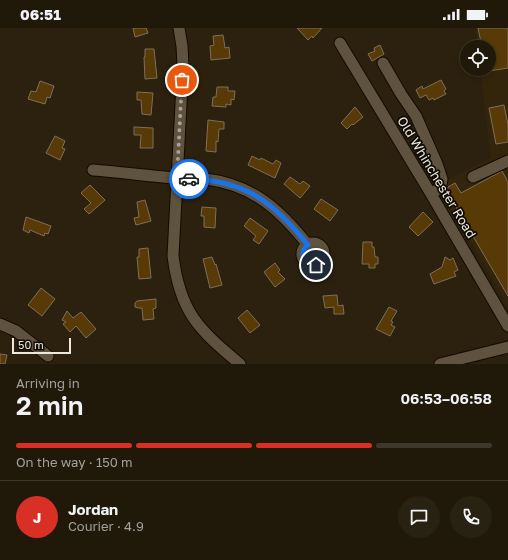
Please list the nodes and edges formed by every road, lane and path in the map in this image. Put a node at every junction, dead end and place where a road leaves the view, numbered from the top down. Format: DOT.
graph roads {
  1 [pos="179,28"];
  2 [pos="340,42"];
  3 [pos="383,63"];
  4 [pos="508,161"];
  5 [pos="93,170"];
  6 [pos="473,177"];
  7 [pos="177,178"];
  8 [pos="431,194"];
  9 [pos="308,245"];
  10 [pos="0,324"];
  11 [pos="508,326"];
  12 [pos="508,347"];
  13 [pos="48,356"];
  14 [pos="240,364"];
  15 [pos="440,364"];
  1 -- 7 [label="street"];
  2 -- 8 [label="street, Old Whinchester Road"];
  3 -- 8 [label="street"];
  4 -- 6 [label="street"];
  5 -- 7 [label="street"];
  7 -- 9 [label="street"];
  7 -- 14 [label="street"];
  8 -- 11 [label="street, Old Whinchester Road"];
  10 -- 13 [label="street"];
  12 -- 15 [label="street"];
}
